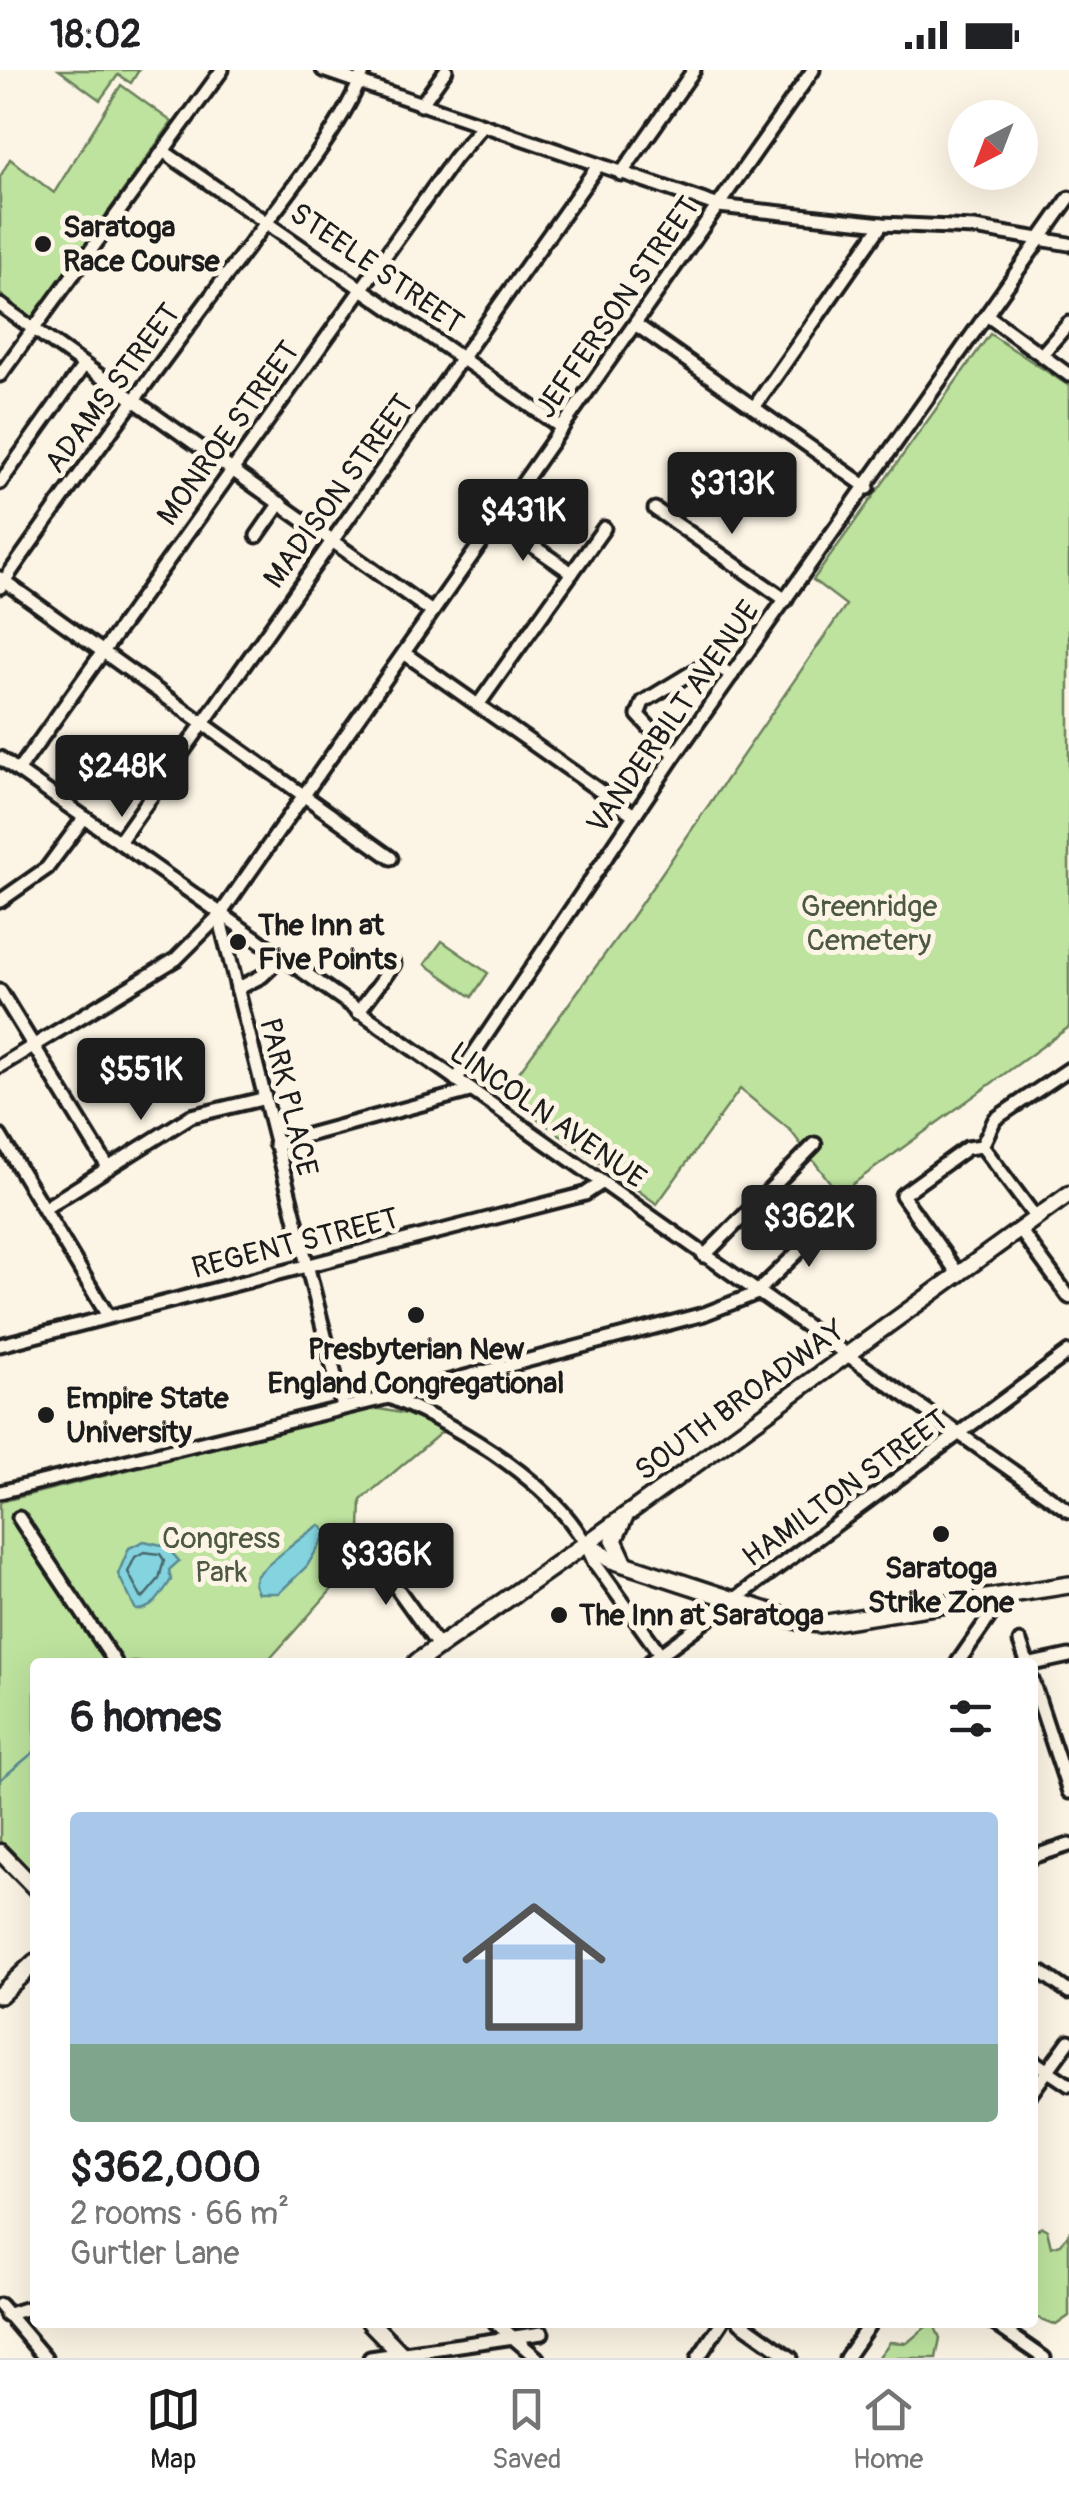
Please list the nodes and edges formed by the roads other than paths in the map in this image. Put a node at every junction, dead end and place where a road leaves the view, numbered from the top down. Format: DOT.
graph roads {
  1 [pos="222,70"];
  2 [pos="323,70"];
  3 [pos="364,70"];
  4 [pos="446,70"];
  5 [pos="694,70"];
  6 [pos="813,70"];
  7 [pos="359,84"];
  8 [pos="421,105"];
  9 [pos="482,126"];
  10 [pos="163,151"];
  11 [pos="597,167"];
  12 [pos="621,174"];
  13 [pos="1069,198"];
  14 [pos="719,206"];
  15 [pos="266,222"];
  16 [pos="882,224"];
  17 [pos="1041,238"];
  18 [pos="1069,244"];
  19 [pos="364,288"];
  20 [pos="0,305"];
  21 [pos="988,316"];
  22 [pos="1069,323"];
  23 [pos="635,324"];
  24 [pos="33,329"];
  25 [pos="1043,353"];
  26 [pos="464,359"];
  27 [pos="84,366"];
  28 [pos="0,375"];
  29 [pos="1069,376"];
  30 [pos="133,401"];
  31 [pos="755,406"];
  32 [pos="562,428"];
  33 [pos="232,470"];
  34 [pos="0,483"];
  35 [pos="868,488"];
  36 [pos="280,504"];
  37 [pos="655,509"];
  38 [pos="496,521"];
  39 [pos="604,528"];
  40 [pos="257,536"];
  41 [pos="332,540"];
  42 [pos="572,573"];
  43 [pos="1,582"];
  44 [pos="786,600"];
  45 [pos="432,612"];
  46 [pos="105,650"];
  47 [pos="404,653"];
  48 [pos="732,675"];
  49 [pos="478,705"];
  50 [pos="204,721"];
  51 [pos="675,754"];
  52 [pos="0,758"];
  53 [pos="18,771"];
  54 [pos="304,795"];
  55 [pos="634,814"];
  56 [pos="84,818"];
  57 [pos="118,842"];
  58 [pos="391,858"];
  59 [pos="0,901"];
  60 [pos="219,916"];
  61 [pos="280,959"];
  62 [pos="394,964"];
  63 [pos="236,988"];
  64 [pos="0,991"];
  65 [pos="358,1012"];
  66 [pos="34,1044"];
  67 [pos="0,1066"];
  68 [pos="1064,1073"];
  69 [pos="456,1080"];
  70 [pos="1069,1089"];
  71 [pos="470,1091"];
  72 [pos="262,1099"];
  73 [pos="0,1136"];
  74 [pos="275,1144"];
  75 [pos="815,1144"];
  76 [pos="982,1146"];
  77 [pos="108,1167"];
  78 [pos="600,1184"];
  79 [pos="1069,1194"];
  80 [pos="45,1208"];
  81 [pos="834,1217"];
  82 [pos="1036,1218"];
  83 [pos="1020,1230"];
  84 [pos="704,1256"];
  85 [pos="306,1266"];
  86 [pos="959,1274"];
  87 [pos="755,1294"];
  88 [pos="1069,1297"];
  89 [pos="108,1316"];
  90 [pos="0,1345"];
  91 [pos="1069,1352"];
  92 [pos="848,1356"];
  93 [pos="389,1397"];
  94 [pos="342,1407"];
  95 [pos="959,1435"];
  96 [pos="0,1492"];
  97 [pos="1068,1508"];
  98 [pos="625,1516"];
  99 [pos="20,1518"];
  100 [pos="586,1543"];
  101 [pos="366,1545"];
  102 [pos="625,1564"];
  103 [pos="1069,1585"];
  104 [pos="994,1596"];
  105 [pos="736,1599"];
  106 [pos="1020,1642"];
  107 [pos="439,1647"];
  108 [pos="1069,1656"];
  109 [pos="112,1658"];
  110 [pos="423,1658"];
  111 [pos="664,1658"];
  112 [pos="961,1658"];
  113 [pos="1028,1658"];
  114 [pos="1038,1662"];
  115 [pos="1038,1703"];
  116 [pos="1069,1792"];
  117 [pos="1069,1845"];
  118 [pos="0,1852"];
  119 [pos="1038,1855"];
  120 [pos="30,1883"];
  121 [pos="30,1972"];
  122 [pos="1042,1973"];
  123 [pos="1069,1992"];
  124 [pos="0,1995"];
  125 [pos="1069,2040"];
  126 [pos="1038,2064"];
  127 [pos="1048,2070"];
  128 [pos="1038,2084"];
  129 [pos="1069,2085"];
  130 [pos="30,2307"];
  131 [pos="3,2312"];
  132 [pos="376,2328"];
  133 [pos="500,2328"];
  134 [pos="545,2328"];
  135 [pos="718,2328"];
  136 [pos="749,2328"];
  137 [pos="867,2328"];
  138 [pos="1001,2328"];
  139 [pos="509,2338"];
  140 [pos="532,2355"];
  141 [pos="402,2356"];
  142 [pos="45,2358"];
  143 [pos="370,2358"];
  144 [pos="698,2358"];
  145 [pos="792,2358"];
  146 [pos="846,2358"];
  147 [pos="1044,2358"];
  1 -- 10 [label="street"];
  2 -- 7 [label="street"];
  3 -- 7 [label="street, ADAMS STREET"];
  4 -- 8 [label="street"];
  5 -- 12 [label="street"];
  6 -- 14 [label="street, JEFFERSON STREET"];
  7 -- 8 [label="street"];
  7 -- 15 [label="street, ADAMS STREET"];
  8 -- 9 [label="street"];
  9 -- 11 [label="street"];
  9 -- 19 [label="street, MONROE STREET"];
  10 -- 15 [label="street, STEELE STREET"];
  10 -- 24 [label="street"];
  11 -- 12 [label="street"];
  11 -- 26 [label="street, MADISON STREET"];
  12 -- 14 [label="street"];
  13 -- 17 [label="street, VANDERBILT AVENUE"];
  14 -- 16 [label="street"];
  14 -- 23 [label="street, JEFFERSON STREET"];
  15 -- 19 [label="street, STEELE STREET"];
  15 -- 30 [label="street, ADAMS STREET"];
  16 -- 17 [label="street"];
  16 -- 31 [label="street"];
  17 -- 18 [label="street"];
  17 -- 21 [label="street, VANDERBILT AVENUE"];
  19 -- 26 [label="street, STEELE STREET"];
  19 -- 33 [label="street, MONROE STREET"];
  20 -- 24 [label="street"];
  21 -- 25 [label="street"];
  21 -- 35 [label="street, VANDERBILT AVENUE"];
  22 -- 25 [label="street"];
  23 -- 31 [label="street"];
  23 -- 32 [label="street, JEFFERSON STREET"];
  24 -- 27 [label="street"];
  24 -- 28 [label="street"];
  25 -- 29 [label="street"];
  26 -- 32 [label="street, STEELE STREET"];
  26 -- 41 [label="street, MADISON STREET"];
  27 -- 30 [label="street"];
  27 -- 34 [label="street"];
  30 -- 33 [label="street"];
  30 -- 43 [label="street, ADAMS STREET"];
  31 -- 35 [label="street"];
  32 -- 38 [label="street, JEFFERSON STREET"];
  33 -- 36 [label="street"];
  33 -- 46 [label="street, MONROE STREET"];
  35 -- 44 [label="street, VANDERBILT AVENUE"];
  36 -- 40 [label="street"];
  36 -- 41 [label="street"];
  37 -- 44 [label="street"];
  38 -- 42 [label="street"];
  38 -- 45 [label="street, JEFFERSON STREET"];
  39 -- 42 [label="street"];
  41 -- 45 [label="street"];
  41 -- 50 [label="street, MADISON STREET"];
  42 -- 49 [label="street"];
  43 -- 46 [label="street"];
  44 -- 48 [label="street, VANDERBILT AVENUE"];
  45 -- 47 [label="street, JEFFERSON STREET"];
  46 -- 50 [label="street"];
  46 -- 53 [label="street, MONROE STREET"];
  47 -- 49 [label="street"];
  47 -- 54 [label="street, JEFFERSON STREET"];
  48 -- 51 [label="street, VANDERBILT AVENUE"];
  48 -- 51 [label="street"];
  49 -- 55 [label="street"];
  50 -- 54 [label="street"];
  50 -- 57 [label="street, MADISON STREET"];
  51 -- 55 [label="street, VANDERBILT AVENUE"];
  52 -- 53 [label="street, LINCOLN AVENUE"];
  53 -- 56 [label="street, LINCOLN AVENUE"];
  54 -- 58 [label="street"];
  54 -- 60 [label="street, JEFFERSON STREET"];
  55 -- 69 [label="street, VANDERBILT AVENUE"];
  56 -- 57 [label="street, LINCOLN AVENUE"];
  56 -- 59 [label="street"];
  57 -- 60 [label="street, LINCOLN AVENUE"];
  60 -- 61 [label="street, LINCOLN AVENUE"];
  60 -- 63 [label="street, PARK PLACE"];
  60 -- 66 [label="street, JEFFERSON STREET"];
  61 -- 63 [label="street"];
  61 -- 65 [label="street, LINCOLN AVENUE"];
  62 -- 65 [label="street"];
  63 -- 72 [label="street, PARK PLACE"];
  64 -- 66 [label="street"];
  65 -- 69 [label="street, LINCOLN AVENUE"];
  66 -- 67 [label="street, JEFFERSON STREET"];
  66 -- 77 [label="street"];
  68 -- 70 [label="street"];
  68 -- 76 [label="street"];
  69 -- 71 [label="street, LINCOLN AVENUE"];
  71 -- 74 [label="street"];
  71 -- 78 [label="street, LINCOLN AVENUE"];
  72 -- 74 [label="street, PARK PLACE"];
  72 -- 77 [label="street"];
  73 -- 80 [label="street"];
  74 -- 85 [label="street, PARK PLACE"];
  75 -- 84 [label="street"];
  76 -- 82 [label="street"];
  76 -- 86 [label="street"];
  77 -- 80 [label="street"];
  78 -- 84 [label="street, LINCOLN AVENUE"];
  78 -- 85 [label="street, REGENT STREET"];
  79 -- 82 [label="main road, SOUTH BROADWAY"];
  80 -- 89 [label="street"];
  81 -- 87 [label="street"];
  82 -- 83 [label="main road, SOUTH BROADWAY"];
  83 -- 86 [label="main road, SOUTH BROADWAY"];
  83 -- 88 [label="street"];
  84 -- 87 [label="street, LINCOLN AVENUE"];
  85 -- 89 [label="street, REGENT STREET"];
  85 -- 94 [label="street, PARK PLACE"];
  86 -- 92 [label="main road, SOUTH BROADWAY"];
  87 -- 92 [label="street, LINCOLN AVENUE"];
  87 -- 93 [label="street"];
  89 -- 90 [label="street, REGENT STREET"];
  91 -- 95 [label="street, HAMILTON STREET"];
  92 -- 95 [label="street, LINCOLN AVENUE"];
  92 -- 98 [label="main road, SOUTH BROADWAY"];
  93 -- 94 [label="street"];
  93 -- 100 [label="street"];
  94 -- 96 [label="street"];
  95 -- 97 [label="street, LINCOLN AVENUE"];
  95 -- 105 [label="street, HAMILTON STREET"];
  98 -- 100 [label="main road, SOUTH BROADWAY"];
  98 -- 102 [label="highway"];
  99 -- 109 [label="street"];
  100 -- 102 [label="highway"];
  100 -- 107 [label="highway"];
  100 -- 111 [label="street"];
  101 -- 107 [label="street"];
  102 -- 105 [label="highway"];
  103 -- 104 [label="highway"];
  104 -- 105 [label="highway"];
  104 -- 112 [label="street"];
  105 -- 111 [label="street, HAMILTON STREET"];
  106 -- 113 [label="street"];
  107 -- 110 [label="highway"];
  108 -- 114 [label="street"];
  115 -- 116 [label="street"];
  117 -- 119 [label="street"];
  118 -- 120 [label="main road"];
  121 -- 124 [label="highway"];
  122 -- 123 [label="street"];
  125 -- 127 [label="street"];
  126 -- 127 [label="street"];
  127 -- 128 [label="street"];
  127 -- 129 [label="street"];
  130 -- 131 [label="street"];
  131 -- 142 [label="street"];
  132 -- 141 [label="highway"];
  133 -- 139 [label="street"];
  134 -- 139 [label="street"];
  134 -- 140 [label="street"];
  135 -- 144 [label="street"];
  136 -- 145 [label="street"];
  137 -- 146 [label="street"];
  138 -- 147 [label="street"];
  139 -- 140 [label="street"];
  139 -- 141 [label="street"];
  141 -- 143 [label="street"];
}
